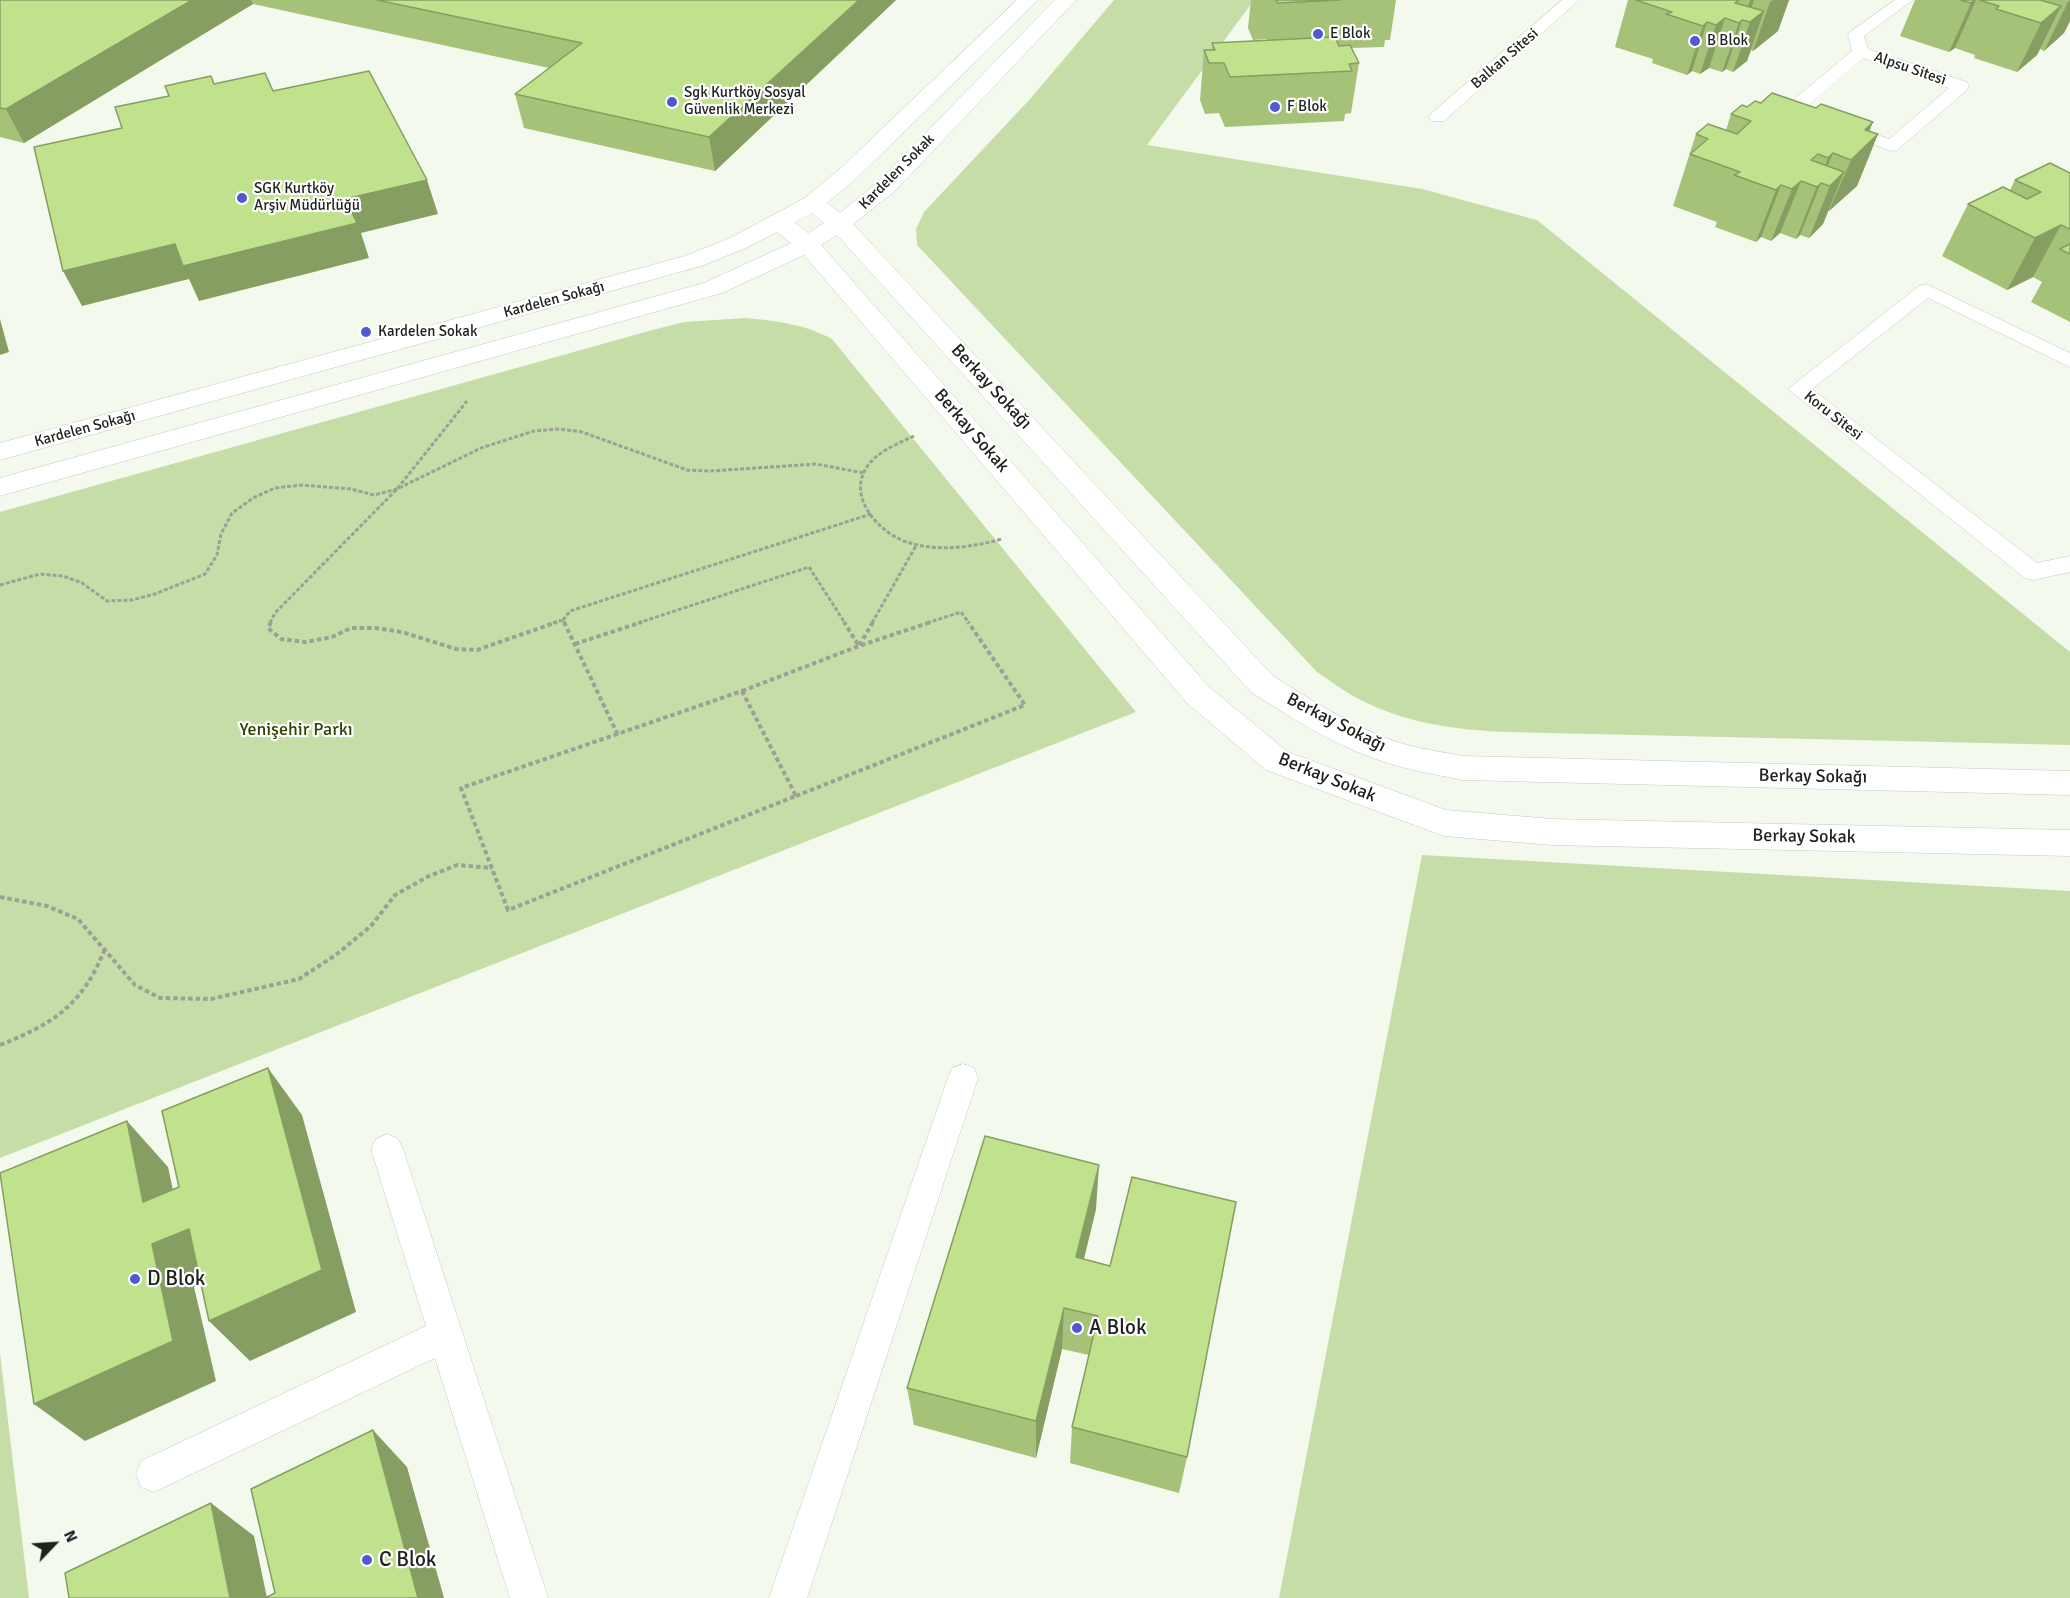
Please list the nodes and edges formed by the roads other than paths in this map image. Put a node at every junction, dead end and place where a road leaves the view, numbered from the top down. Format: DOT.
graph roads {
  1 [pos="1028,0"];
  2 [pos="1066,0"];
  3 [pos="1571,0"];
  4 [pos="1905,0"];
  5 [pos="1861,52"];
  6 [pos="1438,117"];
  7 [pos="813,202"];
  8 [pos="779,222"];
  9 [pos="840,224"];
  10 [pos="807,244"];
  11 [pos="2070,361"];
  12 [pos="0,452"];
  13 [pos="0,487"];
  14 [pos="2070,564"];
  15 [pos="2070,783"];
  16 [pos="2070,843"];
  17 [pos="963,1078"];
  18 [pos="387,1149"];
  19 [pos="445,1335"];
  20 [pos="154,1474"];
  21 [pos="530,1598"];
  22 [pos="788,1598"];
  1 -- 7 [label="street, Kardelen Sokağı"];
  2 -- 9 [label="street, Kardelen Sokak"];
  3 -- 6 [label="lane, Balkan Sitesi"];
  4 -- 5 [label="lane, Alpsu Sitesi"];
  5 -- 5 [label="lane, Alpsu Sitesi"];
  7 -- 8 [label="street, Kardelen Sokağı"];
  7 -- 9 [label="street, Berkay Sokağı"];
  8 -- 10 [label="street, Berkay Sokak"];
  8 -- 12 [label="street, Kardelen Sokağı"];
  9 -- 10 [label="street, Kardelen Sokak"];
  9 -- 15 [label="street, Berkay Sokağı"];
  10 -- 13 [label="street, Kardelen Sokak"];
  10 -- 16 [label="street, Berkay Sokak"];
  11 -- 14 [label="lane, Koru Sitesi"];
  17 -- 22 [label="lane"];
  18 -- 19 [label="lane"];
  19 -- 20 [label="lane"];
  19 -- 21 [label="lane"];
}
